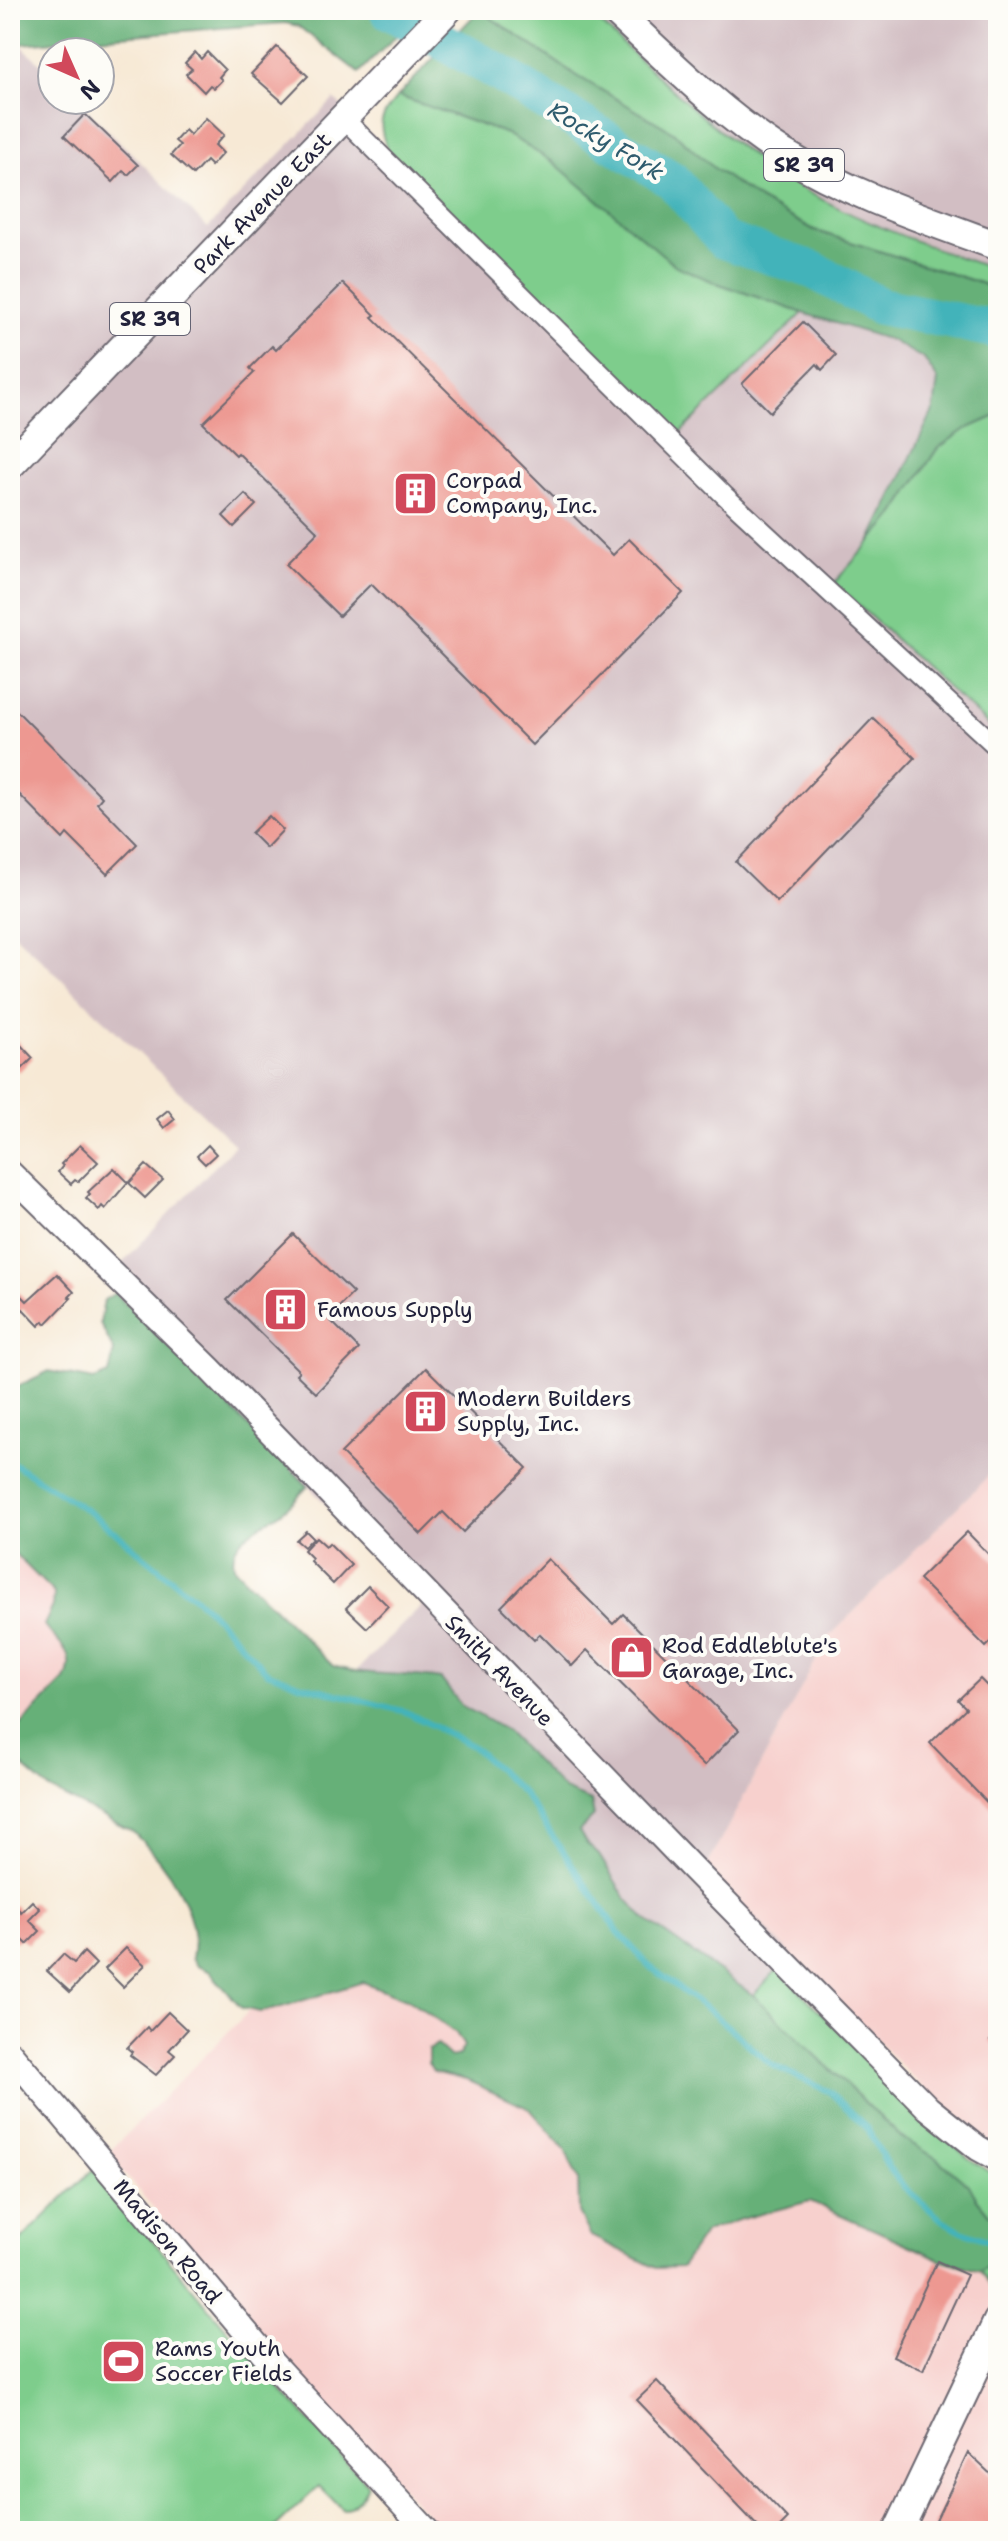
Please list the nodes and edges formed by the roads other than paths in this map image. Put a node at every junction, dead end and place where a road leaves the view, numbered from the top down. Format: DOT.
graph roads {
  1 [pos="447,10"];
  2 [pos="614,10"];
  3 [pos="343,118"];
  4 [pos="998,246"];
  5 [pos="10,465"];
  6 [pos="998,748"];
  7 [pos="10,1173"];
  8 [pos="10,2053"];
  9 [pos="998,2159"];
  10 [pos="998,2321"];
  11 [pos="427,2531"];
  12 [pos="898,2531"];
  1 -- 3 [label="main road, Park Avenue East / SR 39"];
  2 -- 4 [label="main road, SR 39"];
  3 -- 5 [label="main road, Park Avenue East / SR 39"];
  3 -- 6 [label="street"];
  7 -- 9 [label="street, Smith Avenue"];
  8 -- 11 [label="street, Madison Road"];
  10 -- 12 [label="main road"];
}
